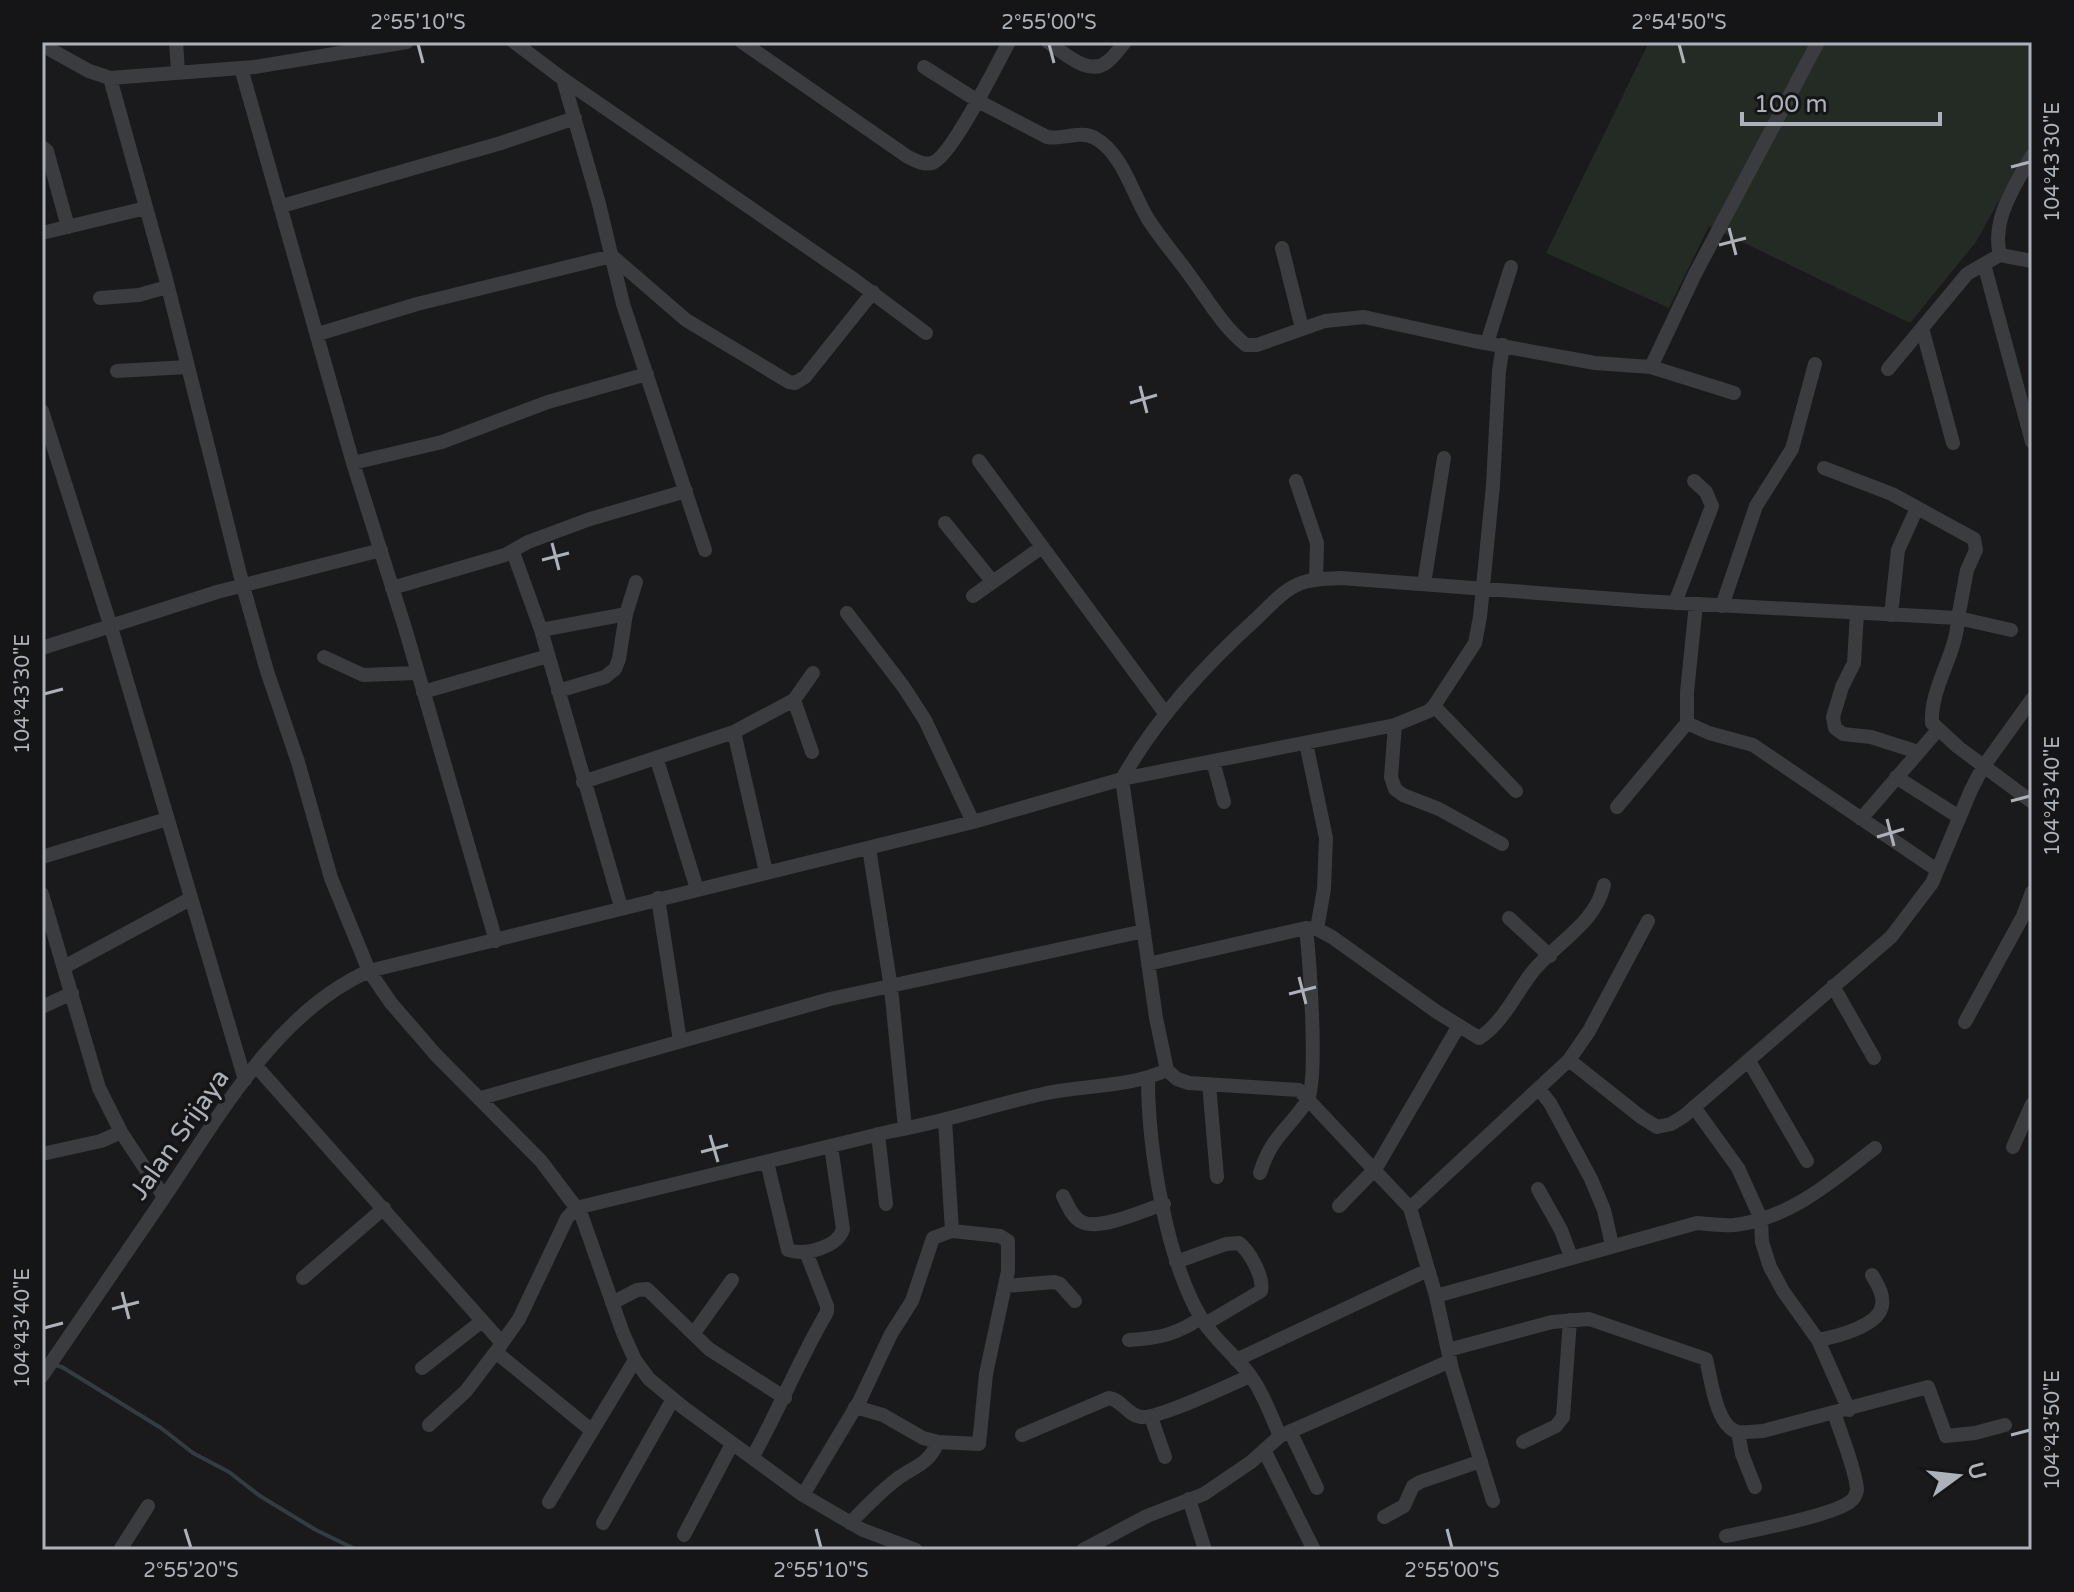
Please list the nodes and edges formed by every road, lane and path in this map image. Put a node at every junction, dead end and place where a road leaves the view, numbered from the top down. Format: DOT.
graph roads {
  1 [pos="176,42"];
  2 [pos="407,42"];
  3 [pos="514,42"];
  4 [pos="742,42"];
  5 [pos="1009,42"];
  6 [pos="1048,42"];
  7 [pos="1125,42"];
  8 [pos="1818,42"];
  9 [pos="42,45"];
  10 [pos="334,47"];
  11 [pos="924,67"];
  12 [pos="241,68"];
  13 [pos="178,71"];
  14 [pos="110,78"];
  15 [pos="563,79"];
  16 [pos="978,101"];
  17 [pos="575,118"];
  18 [pos="42,147"];
  19 [pos="2032,155"];
  20 [pos="282,206"];
  21 [pos="146,208"];
  22 [pos="68,227"];
  23 [pos="42,233"];
  24 [pos="1282,248"];
  25 [pos="1998,248"];
  26 [pos="612,256"];
  27 [pos="2032,261"];
  28 [pos="1984,264"];
  29 [pos="1511,267"];
  30 [pos="167,287"];
  31 [pos="873,292"];
  32 [pos="100,298"];
  33 [pos="1302,328"];
  34 [pos="1922,328"];
  35 [pos="926,333"];
  36 [pos="318,334"];
  37 [pos="1487,343"];
  38 [pos="1503,345"];
  39 [pos="1815,364"];
  40 [pos="187,367"];
  41 [pos="1651,367"];
  42 [pos="1888,369"];
  43 [pos="117,371"];
  44 [pos="647,374"];
  45 [pos="1734,393"];
  46 [pos="42,411"];
  47 [pos="2032,442"];
  48 [pos="1953,443"];
  49 [pos="1444,458"];
  50 [pos="979,461"];
  51 [pos="353,463"];
  52 [pos="1824,468"];
  53 [pos="1296,481"];
  54 [pos="1694,481"];
  55 [pos="686,491"];
  56 [pos="1917,508"];
  57 [pos="945,523"];
  58 [pos="1042,547"];
  59 [pos="381,550"];
  60 [pos="705,550"];
  61 [pos="513,552"];
  62 [pos="1316,579"];
  63 [pos="992,581"];
  64 [pos="636,582"];
  65 [pos="1424,584"];
  66 [pos="243,586"];
  67 [pos="392,588"];
  68 [pos="1481,588"];
  69 [pos="973,596"];
  70 [pos="1675,603"];
  71 [pos="1696,604"];
  72 [pos="1722,606"];
  73 [pos="847,613"];
  74 [pos="1857,613"];
  75 [pos="626,614"];
  76 [pos="1891,615"];
  77 [pos="1958,618"];
  78 [pos="110,624"];
  79 [pos="541,630"];
  80 [pos="2011,630"];
  81 [pos="42,648"];
  82 [pos="548,656"];
  83 [pos="324,657"];
  84 [pos="418,673"];
  85 [pos="813,673"];
  86 [pos="558,691"];
  87 [pos="423,692"];
  88 [pos="2032,699"];
  89 [pos="794,700"];
  90 [pos="1434,706"];
  91 [pos="1165,713"];
  92 [pos="1687,723"];
  93 [pos="1395,725"];
  94 [pos="1937,731"];
  95 [pos="734,732"];
  96 [pos="1306,743"];
  97 [pos="812,752"];
  98 [pos="1918,752"];
  99 [pos="657,760"];
  100 [pos="1213,761"];
  101 [pos="1983,767"];
  102 [pos="1896,777"];
  103 [pos="1122,779"];
  104 [pos="583,782"];
  105 [pos="1516,791"];
  106 [pos="1224,802"];
  107 [pos="2032,802"];
  108 [pos="1617,807"];
  109 [pos="1959,817"];
  110 [pos="167,819"];
  111 [pos="1861,819"];
  112 [pos="973,822"];
  113 [pos="1502,844"];
  114 [pos="869,848"];
  115 [pos="42,857"];
  116 [pos="1937,870"];
  117 [pos="766,872"];
  118 [pos="1604,885"];
  119 [pos="697,889"];
  120 [pos="2032,892"];
  121 [pos="42,894"];
  122 [pos="658,898"];
  123 [pos="190,899"];
  124 [pos="621,907"];
  125 [pos="1509,918"];
  126 [pos="1648,921"];
  127 [pos="1311,929"];
  128 [pos="1144,931"];
  129 [pos="48,935"];
  130 [pos="496,941"];
  131 [pos="1550,956"];
  132 [pos="1148,964"];
  133 [pos="64,967"];
  134 [pos="369,971"];
  135 [pos="1833,986"];
  136 [pos="891,988"];
  137 [pos="72,993"];
  138 [pos="42,1007"];
  139 [pos="1965,1022"];
  140 [pos="1458,1027"];
  141 [pos="680,1041"];
  142 [pos="1874,1058"];
  143 [pos="1569,1060"];
  144 [pos="1749,1061"];
  145 [pos="256,1066"];
  146 [pos="1167,1070"];
  147 [pos="1148,1078"];
  148 [pos="245,1080"];
  149 [pos="1209,1084"];
  150 [pos="1539,1089"];
  151 [pos="481,1098"];
  152 [pos="1309,1098"];
  153 [pos="2032,1104"];
  154 [pos="1694,1107"];
  155 [pos="945,1120"];
  156 [pos="905,1128"];
  157 [pos="121,1132"];
  158 [pos="878,1134"];
  159 [pos="831,1146"];
  160 [pos="2013,1147"];
  161 [pos="1875,1148"];
  162 [pos="42,1154"];
  163 [pos="1807,1161"];
  164 [pos="767,1162"];
  165 [pos="1376,1168"];
  166 [pos="1260,1173"];
  167 [pos="1217,1177"];
  168 [pos="1538,1189"];
  169 [pos="1063,1196"];
  170 [pos="164,1197"];
  171 [pos="886,1204"];
  172 [pos="1164,1204"];
  173 [pos="1339,1206"];
  174 [pos="384,1208"];
  175 [pos="576,1208"];
  176 [pos="1410,1208"];
  177 [pos="1761,1219"];
  178 [pos="952,1231"];
  179 [pos="1612,1245"];
  180 [pos="806,1252"];
  181 [pos="1571,1257"];
  182 [pos="1176,1262"];
  183 [pos="1428,1270"];
  184 [pos="1872,1275"];
  185 [pos="303,1278"];
  186 [pos="732,1280"];
  187 [pos="1005,1286"];
  188 [pos="1436,1296"];
  189 [pos="1075,1301"];
  190 [pos="612,1303"];
  191 [pos="1570,1320"];
  192 [pos="482,1321"];
  193 [pos="1203,1321"];
  194 [pos="694,1333"];
  195 [pos="1129,1340"];
  196 [pos="1818,1340"];
  197 [pos="500,1348"];
  198 [pos="1449,1356"];
  199 [pos="635,1360"];
  200 [pos="1236,1360"];
  201 [pos="422,1368"];
  202 [pos="43,1375"];
  203 [pos="1250,1376"];
  204 [pos="785,1398"];
  205 [pos="673,1399"];
  206 [pos="855,1407"];
  207 [pos="1841,1411"];
  208 [pos="1151,1417"];
  209 [pos="429,1425"];
  210 [pos="2005,1425"];
  211 [pos="591,1430"];
  212 [pos="1738,1432"];
  213 [pos="1285,1434"];
  214 [pos="1022,1435"];
  215 [pos="938,1442"];
  216 [pos="1523,1442"];
  217 [pos="732,1444"];
  218 [pos="1264,1450"];
  219 [pos="1165,1457"];
  220 [pos="752,1458"];
  221 [pos="1481,1461"];
  222 [pos="1755,1487"];
  223 [pos="1317,1488"];
  224 [pos="803,1495"];
  225 [pos="1189,1499"];
  226 [pos="1493,1501"];
  227 [pos="549,1502"];
  228 [pos="148,1506"];
  229 [pos="1384,1517"];
  230 [pos="603,1523"];
  231 [pos="850,1523"];
  232 [pos="684,1535"];
  233 [pos="1726,1536"];
  234 [pos="120,1550"];
  235 [pos="916,1550"];
  236 [pos="1083,1550"];
  237 [pos="1205,1550"];
  238 [pos="1314,1550"];
  1 -- 13 [label="street"];
  2 -- 10 [label="street"];
  3 -- 15 [label="street"];
  4 -- 16 [label="street"];
  5 -- 16 [label="street"];
  6 -- 7 [label="street"];
  8 -- 41 [label="street"];
  9 -- 14 [label="street"];
  10 -- 12 [label="street"];
  11 -- 16 [label="street"];
  12 -- 13 [label="street"];
  12 -- 20 [label="street"];
  13 -- 14 [label="street"];
  14 -- 21 [label="street"];
  15 -- 17 [label="street"];
  15 -- 31 [label="street"];
  16 -- 33 [label="street"];
  17 -- 20 [label="street"];
  17 -- 26 [label="street"];
  18 -- 22 [label="street"];
  19 -- 25 [label="street"];
  20 -- 36 [label="street"];
  21 -- 22 [label="street"];
  21 -- 30 [label="street"];
  22 -- 23 [label="street"];
  24 -- 33 [label="street"];
  25 -- 27 [label="street"];
  25 -- 28 [label="street"];
  26 -- 31 [label="street"];
  26 -- 36 [label="street"];
  26 -- 44 [label="street"];
  28 -- 34 [label="street"];
  28 -- 47 [label="street"];
  29 -- 37 [label="street"];
  30 -- 32 [label="street"];
  30 -- 40 [label="street"];
  31 -- 35 [label="street"];
  33 -- 37 [label="street"];
  34 -- 42 [label="street"];
  34 -- 48 [label="street"];
  36 -- 51 [label="street"];
  37 -- 38 [label="street"];
  38 -- 41 [label="street"];
  38 -- 68 [label="street"];
  39 -- 72 [label="street"];
  40 -- 43 [label="street"];
  40 -- 66 [label="street"];
  41 -- 45 [label="street"];
  44 -- 51 [label="street"];
  44 -- 55 [label="street"];
  46 -- 78 [label="street"];
  49 -- 65 [label="street"];
  50 -- 58 [label="street"];
  51 -- 59 [label="street"];
  52 -- 56 [label="street"];
  53 -- 62 [label="street"];
  54 -- 70 [label="street"];
  55 -- 60 [label="street"];
  55 -- 61 [label="street"];
  56 -- 76 [label="street"];
  56 -- 77 [label="street"];
  57 -- 63 [label="street"];
  58 -- 63 [label="street"];
  58 -- 91 [label="street"];
  59 -- 66 [label="street"];
  59 -- 67 [label="street"];
  61 -- 67 [label="street"];
  61 -- 79 [label="street"];
  62 -- 65 [label="street"];
  62 -- 91 [label="street"];
  63 -- 69 [label="street"];
  64 -- 75 [label="street"];
  65 -- 68 [label="street"];
  66 -- 78 [label="street"];
  66 -- 134 [label="street"];
  67 -- 84 [label="street"];
  68 -- 70 [label="street"];
  68 -- 90 [label="street"];
  70 -- 71 [label="street"];
  71 -- 72 [label="street"];
  71 -- 92 [label="street"];
  72 -- 74 [label="street"];
  73 -- 112 [label="street"];
  74 -- 76 [label="street"];
  74 -- 98 [label="street"];
  75 -- 79 [label="street"];
  75 -- 86 [label="street"];
  76 -- 77 [label="street"];
  77 -- 80 [label="street"];
  77 -- 94 [label="street"];
  78 -- 81 [label="street"];
  78 -- 110 [label="street"];
  79 -- 82 [label="street"];
  82 -- 86 [label="street"];
  82 -- 87 [label="street"];
  83 -- 84 [label="street"];
  84 -- 87 [label="street"];
  85 -- 89 [label="street"];
  86 -- 104 [label="street"];
  87 -- 130 [label="street"];
  88 -- 101 [label="street"];
  89 -- 95 [label="street"];
  89 -- 97 [label="street"];
  90 -- 93 [label="street, Jalan Srijaya"];
  90 -- 105 [label="street"];
  91 -- 103 [label="street"];
  92 -- 108 [label="street"];
  92 -- 111 [label="street"];
  93 -- 96 [label="street, Jalan Srijaya"];
  93 -- 113 [label="street"];
  94 -- 98 [label="street"];
  94 -- 101 [label="street"];
  95 -- 99 [label="street"];
  95 -- 117 [label="street"];
  96 -- 100 [label="street, Jalan Srijaya"];
  96 -- 127 [label="street"];
  98 -- 102 [label="street"];
  99 -- 104 [label="street"];
  99 -- 119 [label="street"];
  100 -- 103 [label="street, Jalan Srijaya"];
  100 -- 106 [label="street"];
  101 -- 107 [label="street"];
  101 -- 109 [label="street"];
  102 -- 109 [label="street"];
  102 -- 111 [label="street"];
  103 -- 112 [label="street, Jalan Srijaya"];
  103 -- 128 [label="street"];
  104 -- 124 [label="street"];
  109 -- 116 [label="street"];
  110 -- 115 [label="street"];
  110 -- 123 [label="street"];
  111 -- 116 [label="street"];
  112 -- 114 [label="street, Jalan Srijaya"];
  114 -- 117 [label="street, Jalan Srijaya"];
  114 -- 136 [label="street"];
  116 -- 135 [label="street"];
  117 -- 119 [label="street, Jalan Srijaya"];
  118 -- 131 [label="street"];
  119 -- 122 [label="street, Jalan Srijaya"];
  120 -- 139 [label="street"];
  121 -- 129 [label="street"];
  122 -- 124 [label="street, Jalan Srijaya"];
  122 -- 141 [label="street"];
  123 -- 133 [label="street"];
  123 -- 148 [label="street"];
  124 -- 130 [label="street, Jalan Srijaya"];
  125 -- 131 [label="street"];
  126 -- 143 [label="street"];
  127 -- 132 [label="street"];
  127 -- 140 [label="street"];
  127 -- 152 [label="street"];
  128 -- 132 [label="street"];
  128 -- 136 [label="street"];
  129 -- 133 [label="street"];
  130 -- 134 [label="street, Jalan Srijaya"];
  131 -- 140 [label="street"];
  132 -- 146 [label="street"];
  133 -- 137 [label="street"];
  134 -- 145 [label="street, Jalan Srijaya"];
  134 -- 151 [label="street"];
  135 -- 142 [label="street"];
  135 -- 144 [label="street"];
  136 -- 141 [label="street"];
  136 -- 156 [label="street"];
  137 -- 138 [label="street"];
  137 -- 157 [label="street"];
  140 -- 165 [label="street"];
  141 -- 151 [label="street"];
  143 -- 150 [label="street"];
  143 -- 154 [label="street"];
  144 -- 154 [label="street"];
  144 -- 163 [label="street"];
  145 -- 148 [label="street, Jalan Srijaya"];
  145 -- 174 [label="street"];
  146 -- 147 [label="street"];
  146 -- 149 [label="street"];
  147 -- 155 [label="street"];
  147 -- 172 [label="street"];
  148 -- 170 [label="street, Jalan Srijaya"];
  149 -- 152 [label="street"];
  149 -- 167 [label="street"];
  150 -- 176 [label="street"];
  150 -- 179 [label="street"];
  151 -- 175 [label="street"];
  152 -- 165 [label="street"];
  152 -- 166 [label="street"];
  153 -- 160 [label="street"];
  154 -- 177 [label="street"];
  155 -- 156 [label="street"];
  155 -- 178 [label="street"];
  156 -- 158 [label="street"];
  157 -- 162 [label="street"];
  157 -- 170 [label="street"];
  158 -- 159 [label="street"];
  158 -- 171 [label="street"];
  159 -- 164 [label="street"];
  159 -- 180 [label="street"];
  161 -- 177 [label="street"];
  164 -- 175 [label="street"];
  164 -- 180 [label="street"];
  165 -- 173 [label="street"];
  165 -- 176 [label="street"];
  168 -- 181 [label="street"];
  169 -- 172 [label="street"];
  170 -- 202 [label="street, Jalan Srijaya"];
  172 -- 182 [label="street"];
  174 -- 185 [label="street"];
  174 -- 192 [label="street"];
  175 -- 190 [label="street"];
  175 -- 197 [label="street"];
  176 -- 183 [label="street"];
  177 -- 179 [label="street"];
  177 -- 196 [label="street"];
  178 -- 187 [label="street"];
  178 -- 206 [label="street"];
  179 -- 181 [label="street"];
  180 -- 204 [label="street"];
  181 -- 188 [label="street"];
  182 -- 193 [label="street"];
  182 -- 193 [label="street"];
  183 -- 188 [label="street"];
  183 -- 200 [label="street"];
  184 -- 196 [label="street"];
  186 -- 194 [label="street"];
  187 -- 189 [label="street"];
  187 -- 215 [label="street"];
  188 -- 198 [label="street"];
  190 -- 194 [label="street"];
  190 -- 199 [label="street"];
  191 -- 198 [label="street"];
  191 -- 212 [label="street"];
  191 -- 216 [label="street"];
  192 -- 197 [label="street"];
  192 -- 201 [label="street"];
  193 -- 195 [label="street"];
  193 -- 200 [label="street"];
  194 -- 204 [label="street"];
  196 -- 207 [label="street"];
  197 -- 209 [label="street"];
  197 -- 211 [label="street"];
  198 -- 213 [label="street"];
  198 -- 221 [label="street"];
  199 -- 205 [label="street"];
  199 -- 211 [label="street"];
  200 -- 203 [label="street"];
  203 -- 208 [label="street"];
  203 -- 213 [label="street"];
  204 -- 220 [label="street"];
  205 -- 217 [label="street"];
  205 -- 230 [label="street"];
  206 -- 215 [label="street"];
  206 -- 224 [label="street"];
  207 -- 210 [label="street"];
  207 -- 212 [label="street"];
  207 -- 233 [label="street"];
  208 -- 214 [label="street"];
  208 -- 219 [label="street"];
  211 -- 227 [label="street"];
  212 -- 222 [label="street"];
  213 -- 218 [label="street"];
  213 -- 223 [label="street"];
  215 -- 231 [label="street"];
  217 -- 220 [label="street"];
  217 -- 232 [label="street"];
  218 -- 225 [label="street"];
  218 -- 238 [label="street"];
  220 -- 224 [label="street"];
  221 -- 226 [label="street"];
  221 -- 229 [label="street"];
  224 -- 231 [label="street"];
  225 -- 236 [label="street"];
  225 -- 237 [label="street"];
  228 -- 234 [label="street"];
  231 -- 235 [label="street"];
}
